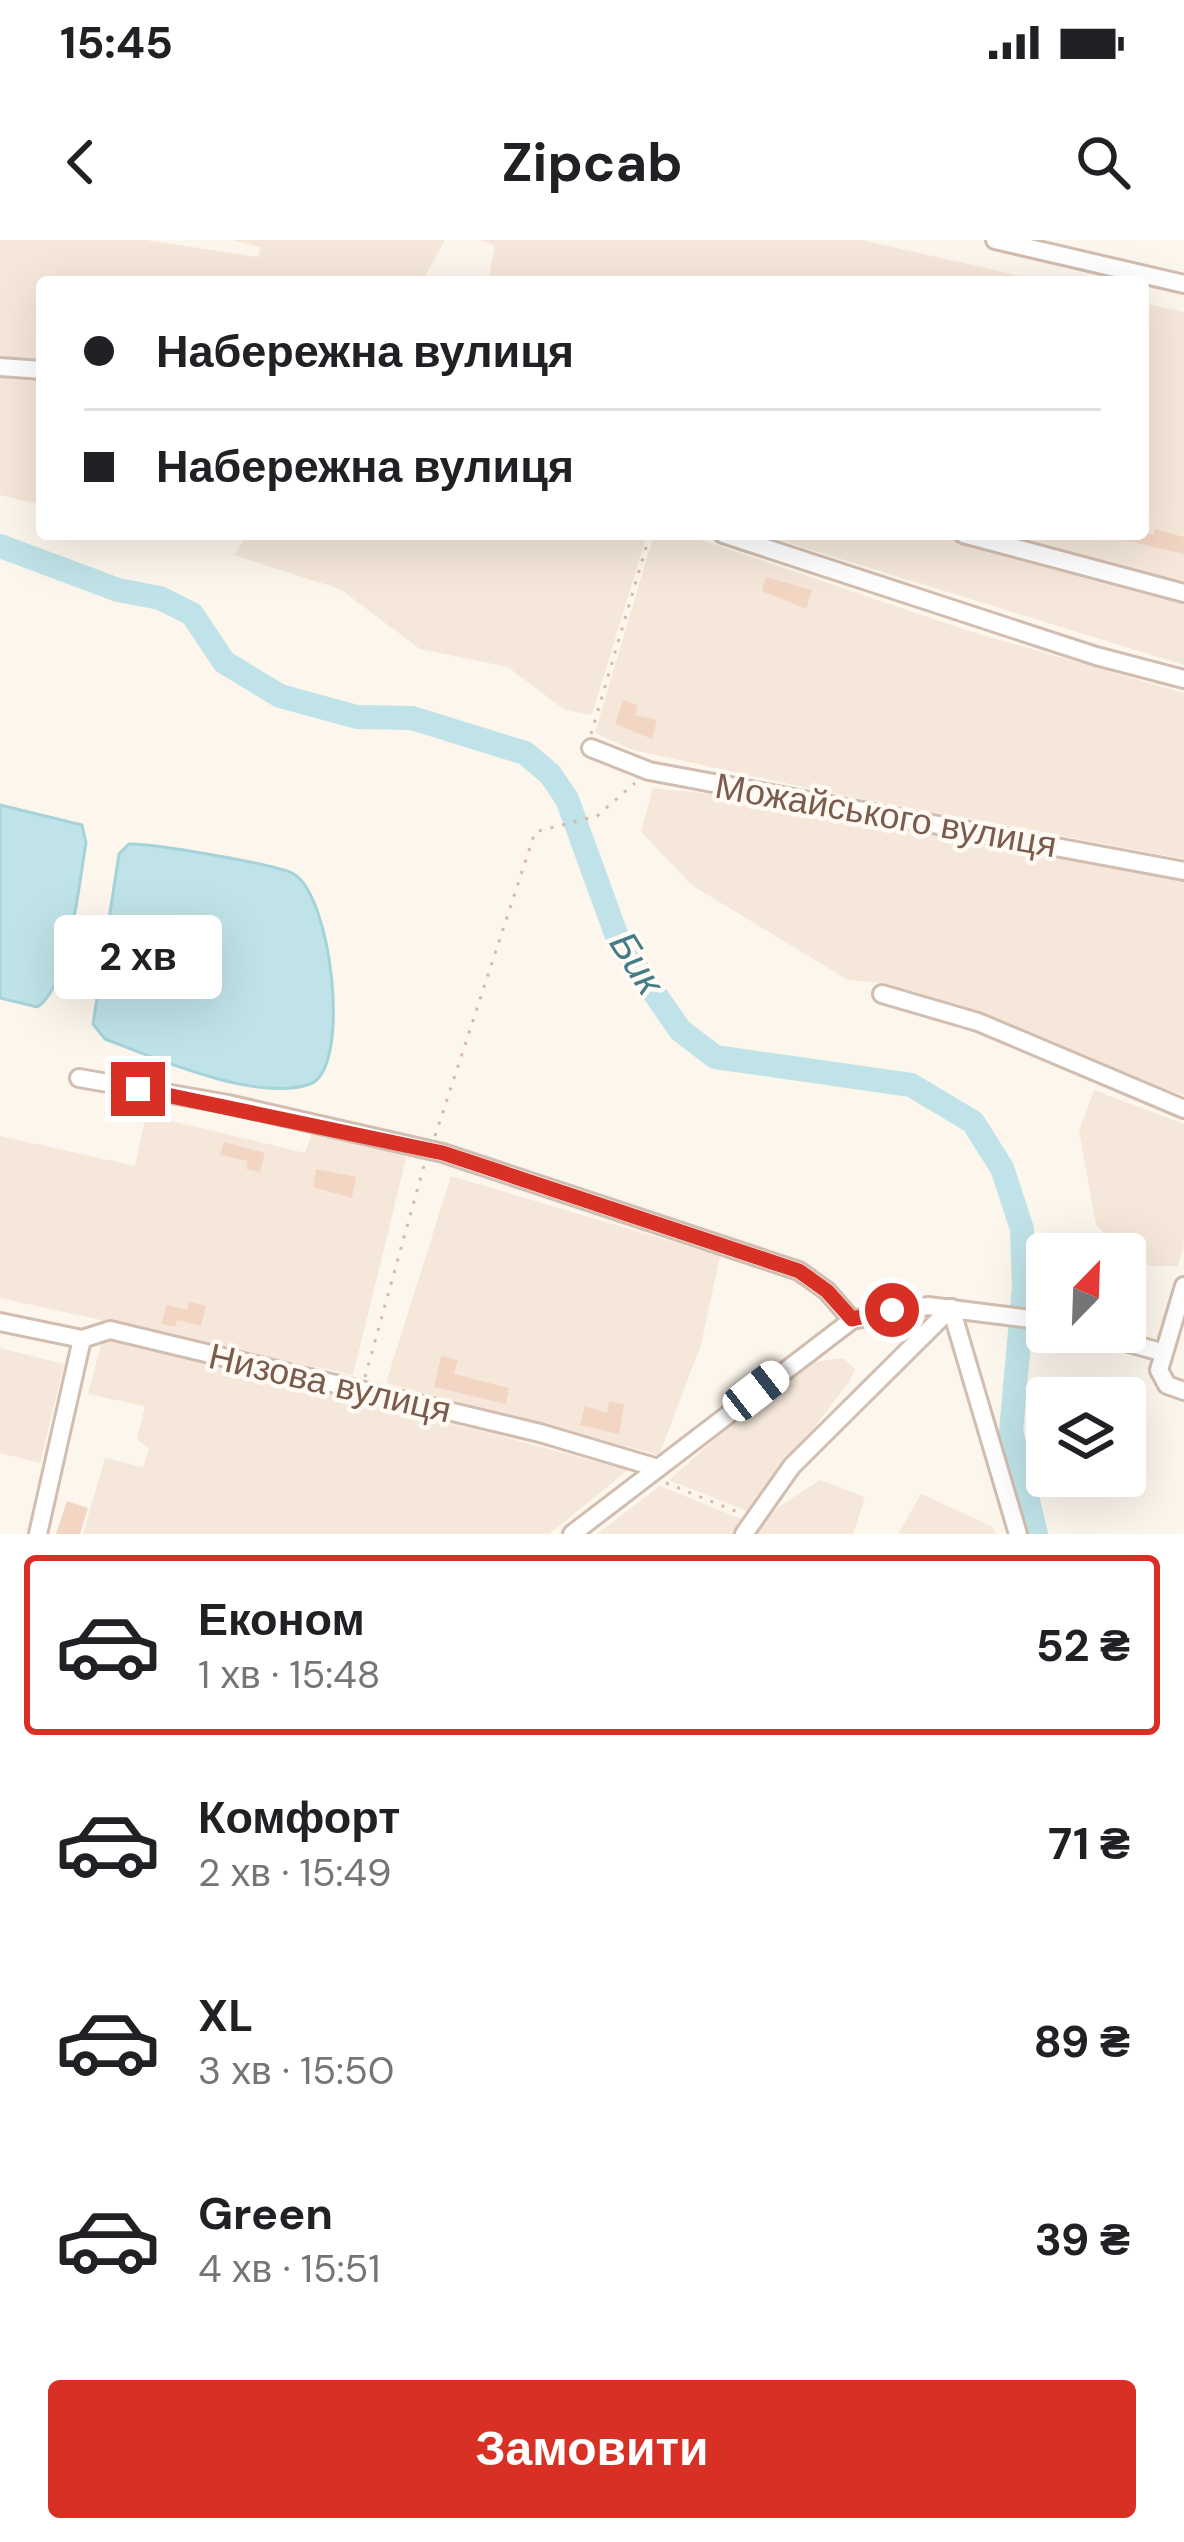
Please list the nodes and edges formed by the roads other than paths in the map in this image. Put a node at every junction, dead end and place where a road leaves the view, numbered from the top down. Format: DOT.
graph roads {
  1 [pos="995,240"];
  2 [pos="1184,284"];
  3 [pos="0,368"];
  4 [pos="36,370"];
  5 [pos="741,540"];
  6 [pos="985,540"];
  7 [pos="1184,593"];
  8 [pos="1184,680"];
  9 [pos="591,748"];
  10 [pos="1184,871"];
  11 [pos="882,994"];
  12 [pos="79,1078"];
  13 [pos="1184,1109"];
  14 [pos="1184,1286"];
  15 [pos="951,1308"];
  16 [pos="1026,1317"];
  17 [pos="852,1319"];
  18 [pos="0,1322"];
  19 [pos="82,1339"];
  20 [pos="1140,1353"];
  21 [pos="1160,1361"];
  22 [pos="1184,1391"];
  23 [pos="652,1472"];
  24 [pos="749,1527"];
  25 [pos="38,1534"];
  26 [pos="572,1534"];
  27 [pos="1018,1534"];
  1 -- 2 [label="street"];
  3 -- 4 [label="street"];
  5 -- 8 [label="street"];
  6 -- 7 [label="street"];
  9 -- 10 [label="street, Можайського вулиця"];
  11 -- 13 [label="street"];
  12 -- 17 [label="street"];
  14 -- 21 [label="street"];
  15 -- 16 [label="street"];
  15 -- 17 [label="street"];
  15 -- 24 [label="street"];
  15 -- 27 [label="street"];
  17 -- 23 [label="street"];
  18 -- 19 [label="street, Низова вулиця"];
  19 -- 23 [label="street, Низова вулиця"];
  19 -- 25 [label="street"];
  20 -- 21 [label="street"];
  21 -- 22 [label="street"];
  23 -- 26 [label="street"];
}
